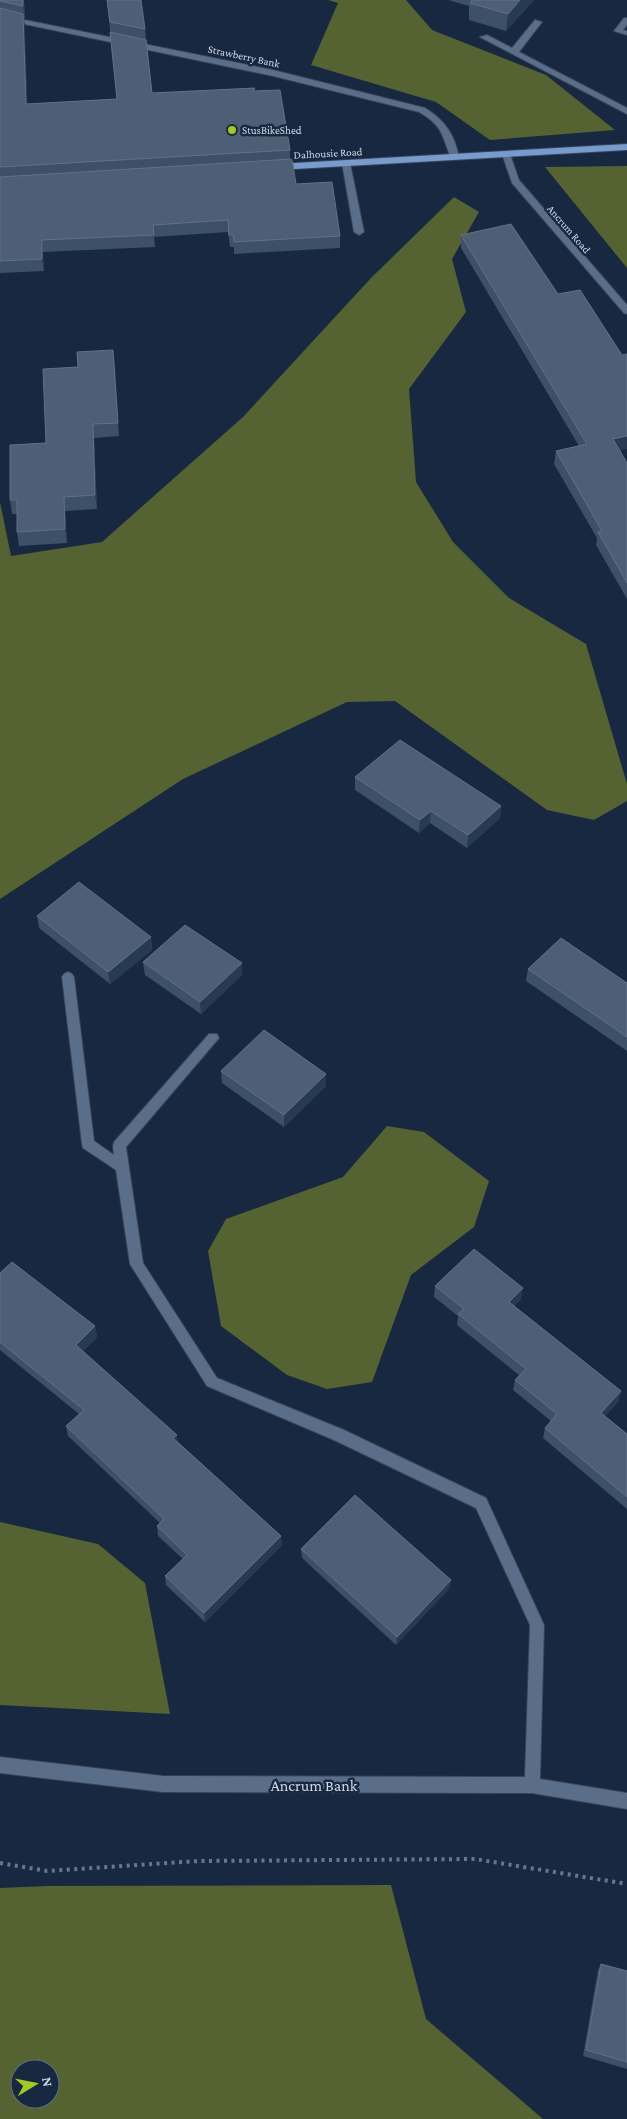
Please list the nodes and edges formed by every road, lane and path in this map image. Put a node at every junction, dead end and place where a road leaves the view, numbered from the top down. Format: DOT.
graph roads {
  1 [pos="0,17"];
  2 [pos="627,20"];
  3 [pos="538,22"];
  4 [pos="627,33"];
  5 [pos="484,37"];
  6 [pos="514,52"];
  7 [pos="627,111"];
  8 [pos="627,147"];
  9 [pos="506,154"];
  10 [pos="455,158"];
  11 [pos="346,163"];
  12 [pos="267,168"];
  13 [pos="359,232"];
  14 [pos="627,311"];
  15 [pos="68,977"];
  16 [pos="213,1038"];
  17 [pos="123,1172"];
  18 [pos="0,1765"];
  19 [pos="532,1785"];
  20 [pos="627,1801"];
  21 [pos="0,1863"];
  22 [pos="627,1884"];
  1 -- 10 [label="street, Strawberry Bank"];
  2 -- 4 [label="street"];
  3 -- 6 [label="street"];
  5 -- 6 [label="street"];
  6 -- 7 [label="street"];
  8 -- 9 [label="main road, Dalhousie Road"];
  9 -- 10 [label="main road, Dalhousie Road"];
  9 -- 14 [label="street, Ancrum Road"];
  10 -- 11 [label="main road, Dalhousie Road"];
  11 -- 12 [label="main road, Dalhousie Road"];
  11 -- 13 [label="street"];
  15 -- 17 [label="street"];
  16 -- 17 [label="street"];
  17 -- 19 [label="street"];
  18 -- 19 [label="street, Ancrum Bank"];
  19 -- 20 [label="street, Ancrum Bank"];
  21 -- 22 [label="path"];
}
